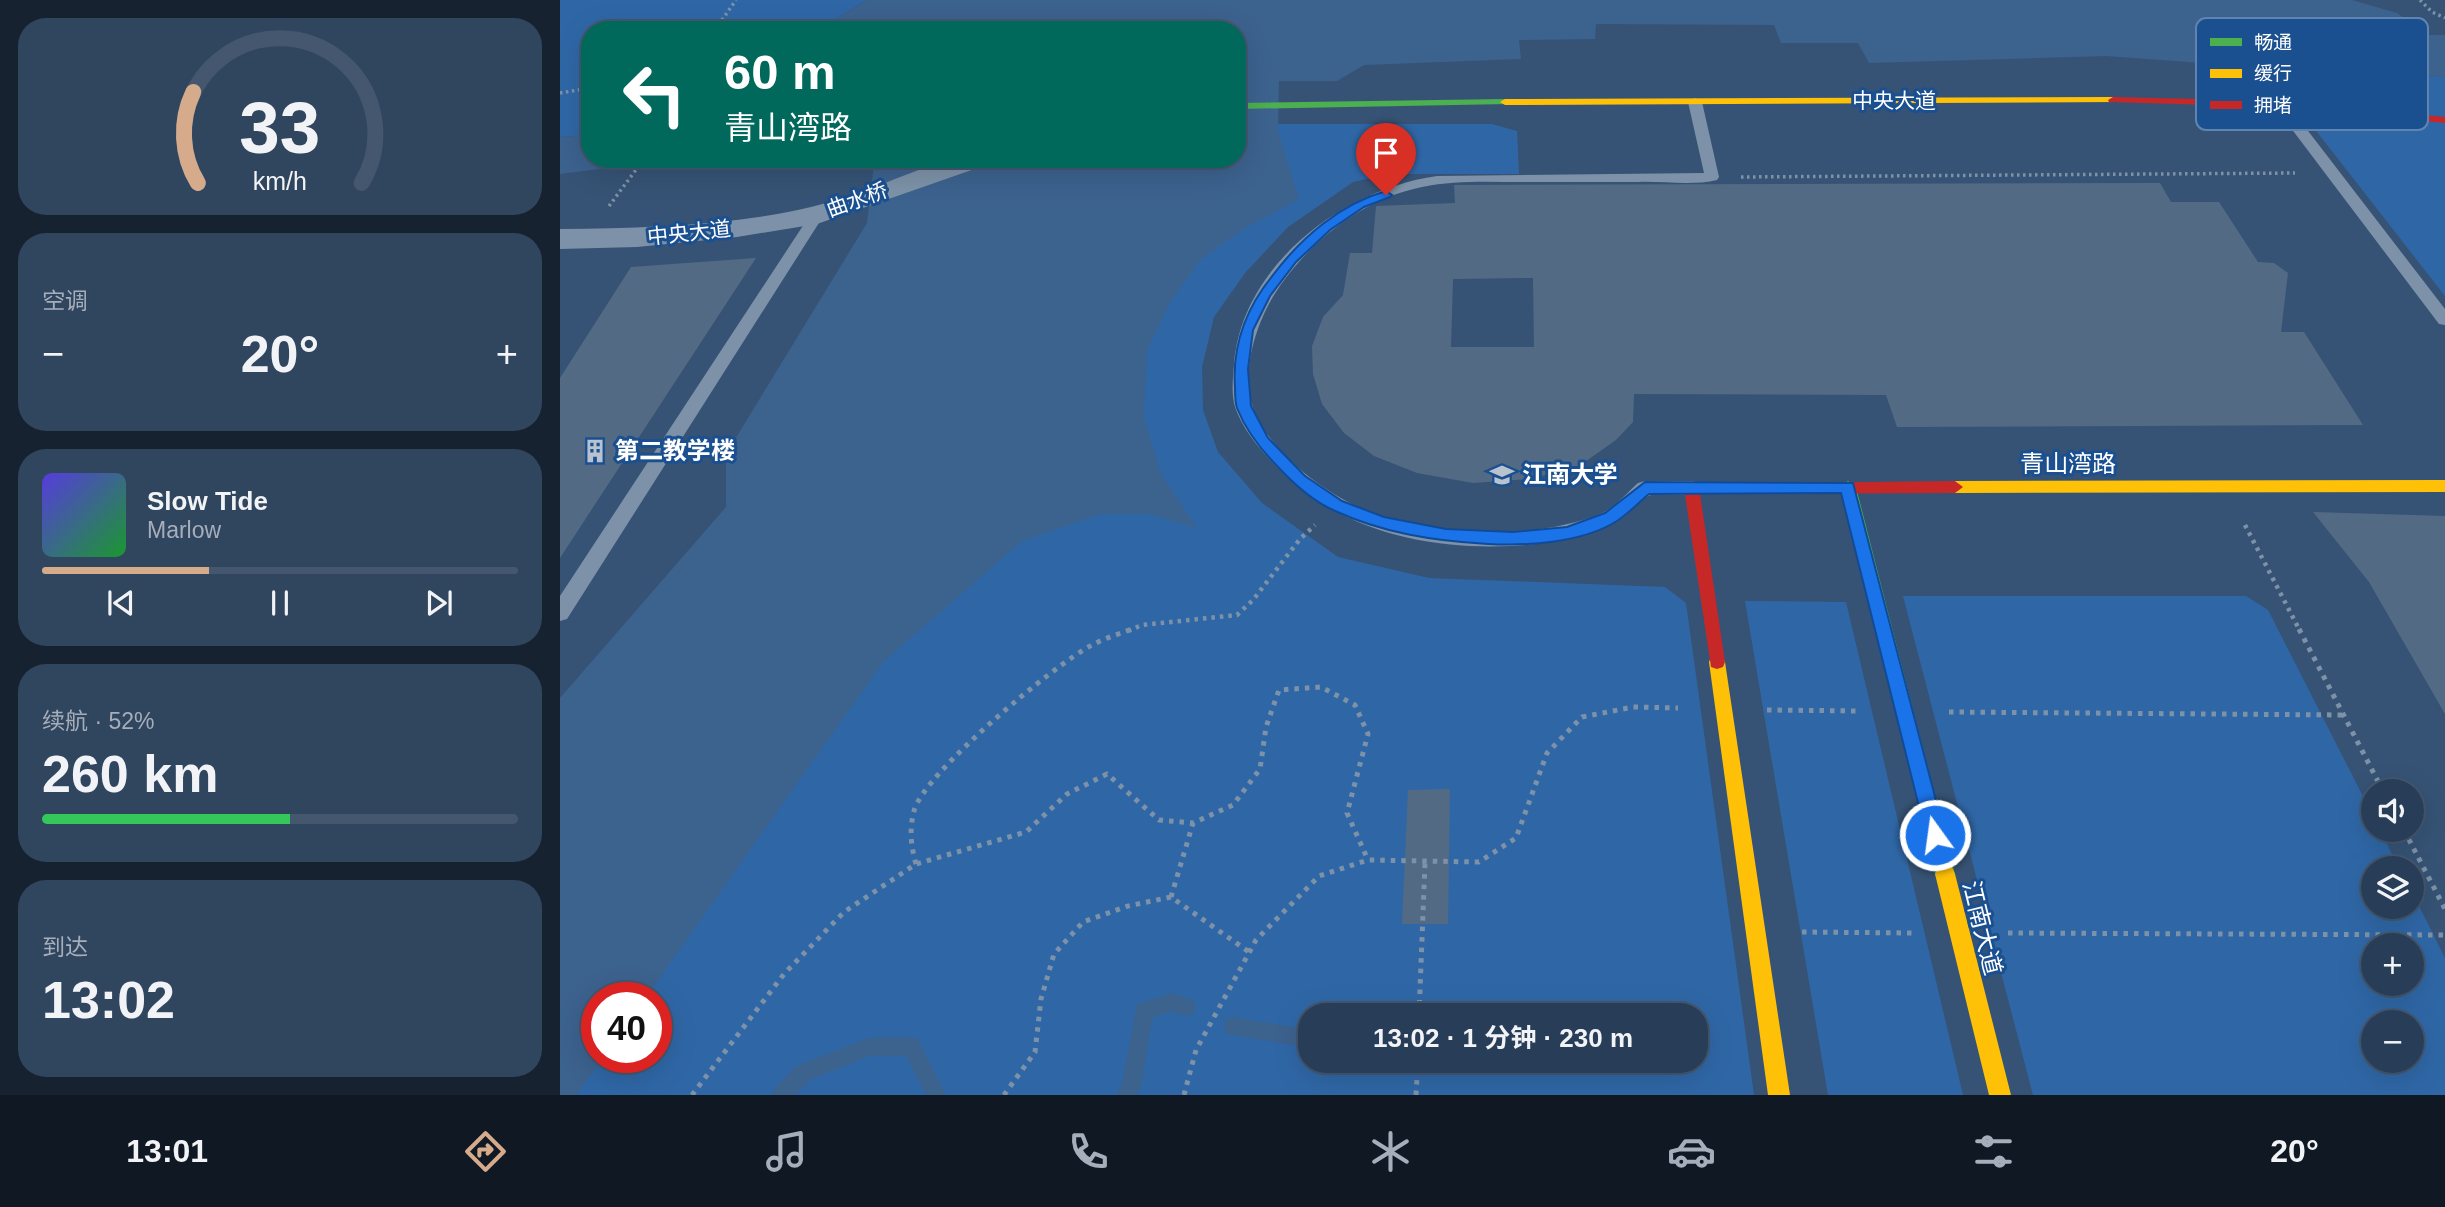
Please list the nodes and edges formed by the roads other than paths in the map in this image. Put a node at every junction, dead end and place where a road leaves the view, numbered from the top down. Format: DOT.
graph roads {
  1 [pos="2196,101"];
  2 [pos="1695,102"];
  3 [pos="1246,106"];
  4 [pos="2300,130"];
  5 [pos="947,168"];
  6 [pos="817,215"];
  7 [pos="560,239"];
  8 [pos="2445,320"];
  9 [pos="2445,486"];
  10 [pos="1848,487"];
  11 [pos="1692,488"];
  12 [pos="560,613"];
  13 [pos="1779,1095"];
  14 [pos="2000,1095"];
  1 -- 2 [label="street, 中央大道"];
  2 -- 3 [label="street, 中央大道"];
  2 -- 11 [label="lane"];
  4 -- 8 [label="lane"];
  5 -- 6 [label="street, 曲水桥"];
  6 -- 7 [label="street, 中央大道"];
  6 -- 12 [label="lane"];
  9 -- 10 [label="street, 青山湾路"];
  10 -- 11 [label="street, 青山湾路"];
  10 -- 14 [label="street, 江南大道"];
  11 -- 13 [label="street"];
}
